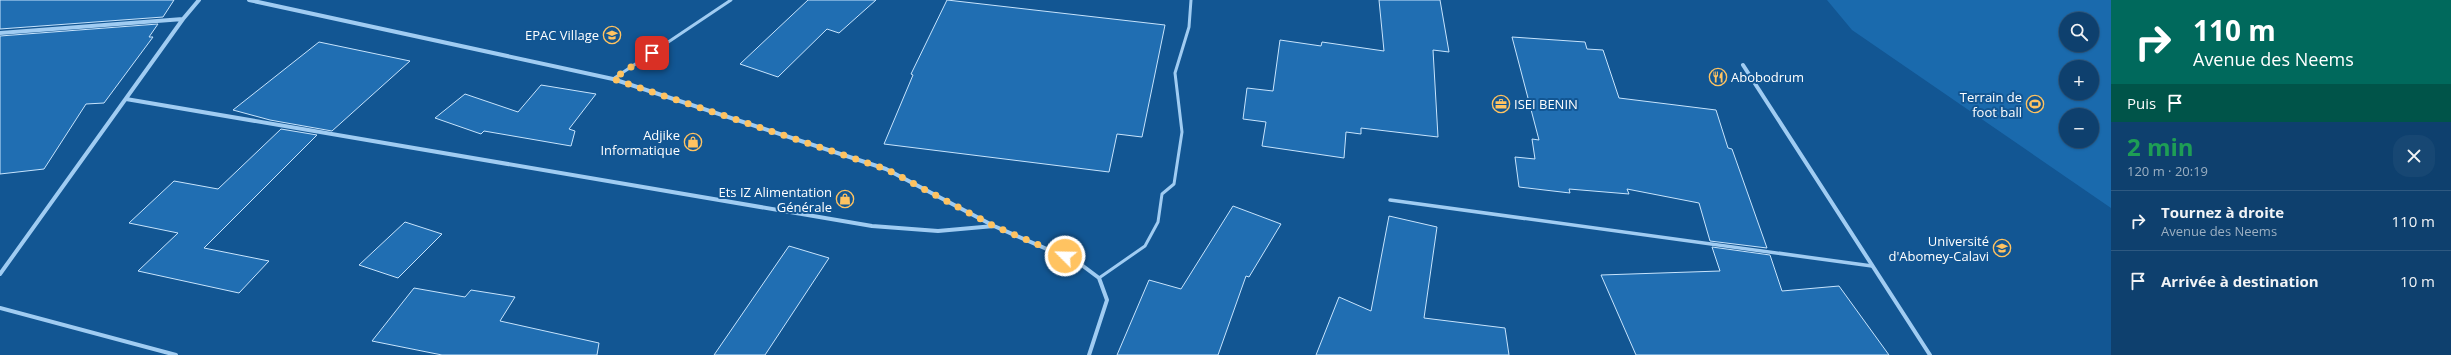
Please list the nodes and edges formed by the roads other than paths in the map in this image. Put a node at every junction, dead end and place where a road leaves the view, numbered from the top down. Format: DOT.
graph roads {
  1 [pos="199,0"];
  2 [pos="249,0"];
  3 [pos="731,0"];
  4 [pos="1191,0"];
  5 [pos="183,19"];
  6 [pos="0,33"];
  7 [pos="1743,65"];
  8 [pos="613,79"];
  9 [pos="126,99"];
  10 [pos="1390,200"];
  11 [pos="994,226"];
  12 [pos="1872,266"];
  13 [pos="0,274"];
  14 [pos="1099,278"];
  15 [pos="0,308"];
  16 [pos="176,355"];
  17 [pos="1089,355"];
  18 [pos="1930,355"];
  1 -- 5 [label="street"];
  2 -- 8 [label="street"];
  3 -- 8 [label="lane"];
  4 -- 14 [label="lane"];
  5 -- 6 [label="street"];
  5 -- 9 [label="street"];
  7 -- 12 [label="street"];
  8 -- 11 [label="street"];
  9 -- 11 [label="street"];
  9 -- 13 [label="street"];
  10 -- 12 [label="street"];
  11 -- 14 [label="street"];
  12 -- 18 [label="street"];
  14 -- 17 [label="street"];
  15 -- 16 [label="street"];
}
